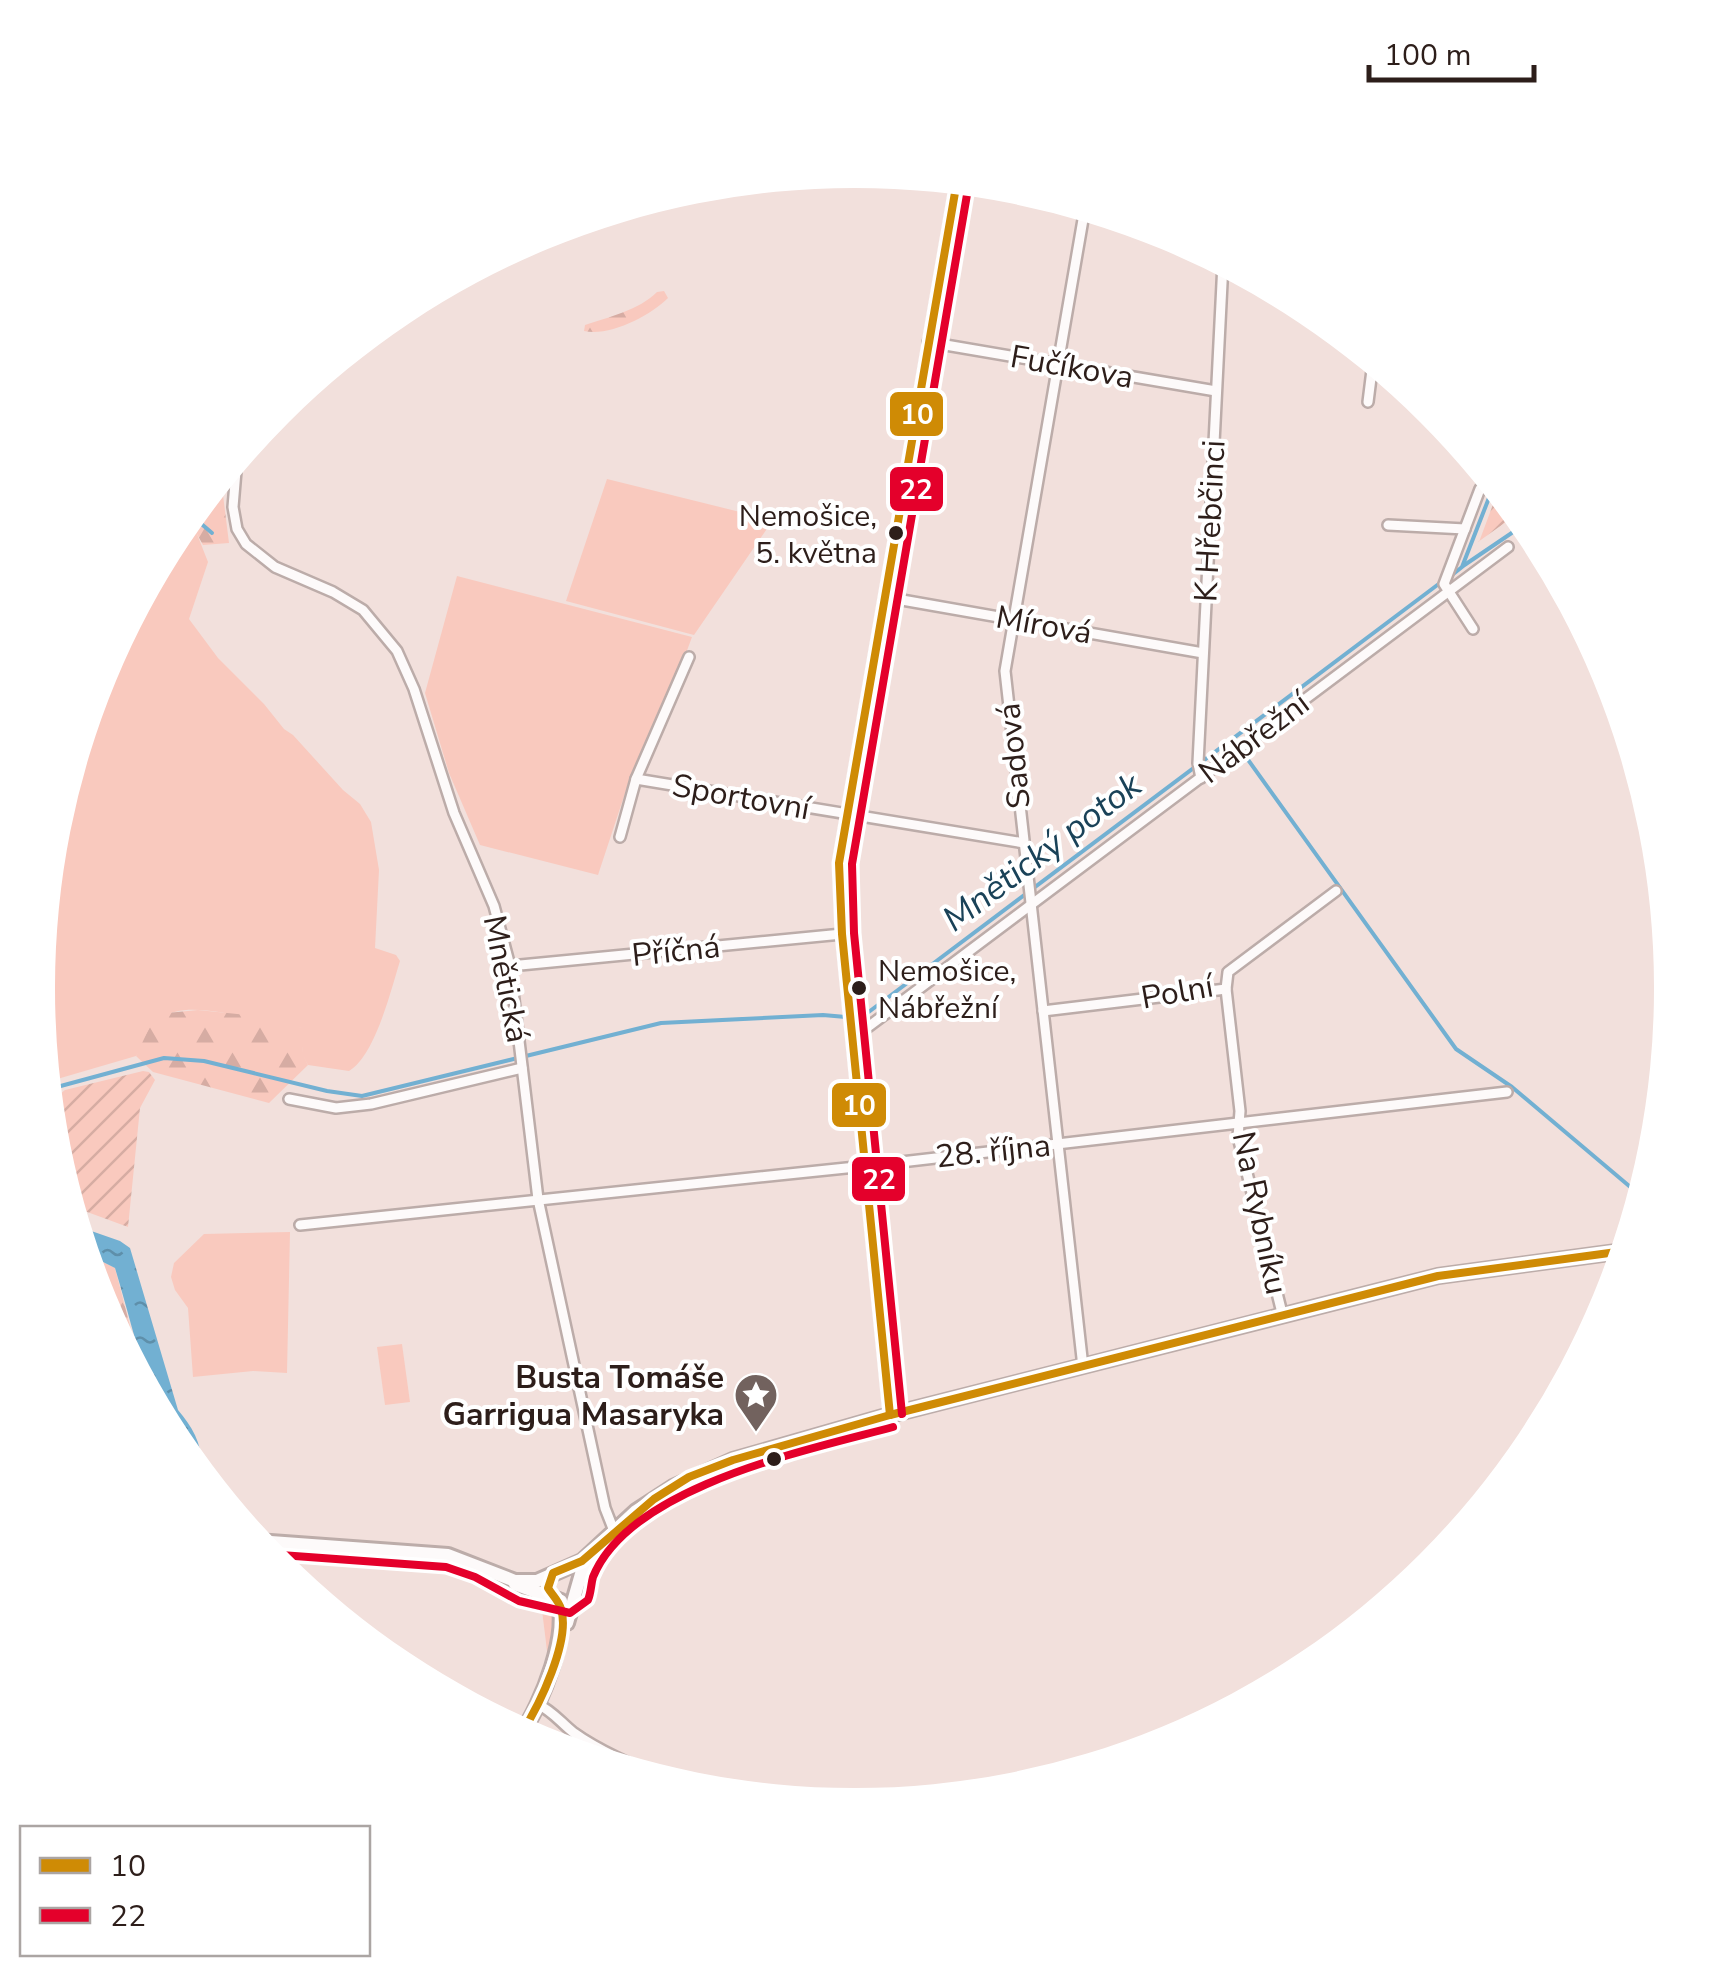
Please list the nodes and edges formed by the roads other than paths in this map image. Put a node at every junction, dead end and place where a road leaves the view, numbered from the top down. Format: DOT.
graph roads {
  1 [pos="954,194"];
  2 [pos="1083,223"];
  3 [pos="1221,278"];
  4 [pos="928,342"];
  5 [pos="1058,364"];
  6 [pos="1372,379"];
  7 [pos="1216,392"];
  8 [pos="1368,402"];
  9 [pos="235,483"];
  10 [pos="1480,489"];
  11 [pos="1388,525"];
  12 [pos="1465,530"];
  13 [pos="1508,546"];
  14 [pos="1447,592"];
  15 [pos="885,597"];
  16 [pos="1013,620"];
  17 [pos="1473,629"];
  18 [pos="1203,653"];
  19 [pos="689,656"];
  20 [pos="1199,771"];
  21 [pos="636,780"];
  22 [pos="847,816"];
  23 [pos="620,836"];
  24 [pos="1024,844"];
  25 [pos="1336,891"];
  26 [pos="1030,901"];
  27 [pos="842,934"];
  28 [pos="510,966"];
  29 [pos="1226,989"];
  30 [pos="1043,1010"];
  31 [pos="852,1030"];
  32 [pos="522,1068"];
  33 [pos="1507,1092"];
  34 [pos="288,1099"];
  35 [pos="1238,1124"];
  36 [pos="1058,1144"];
  37 [pos="865,1164"];
  38 [pos="538,1199"];
  39 [pos="300,1225"];
  40 [pos="1609,1254"];
  41 [pos="1282,1317"];
  42 [pos="1083,1368"];
  43 [pos="890,1415"];
  44 [pos="610,1536"];
  45 [pos="280,1544"];
  46 [pos="556,1572"];
  47 [pos="499,1574"];
  48 [pos="578,1590"];
  49 [pos="554,1598"];
  50 [pos="558,1644"];
  51 [pos="537,1704"];
  52 [pos="529,1718"];
  53 [pos="595,1744"];
  1 -- 4 [label="street"];
  2 -- 5 [label="street, Sadová"];
  3 -- 7 [label="street, K Hřebčinci"];
  4 -- 5 [label="street, Fučíkova"];
  4 -- 15 [label="street"];
  5 -- 7 [label="street, Fučíkova"];
  5 -- 16 [label="street, Sadová"];
  6 -- 8 [label="street"];
  7 -- 18 [label="street, K Hřebčinci"];
  9 -- 28 [label="street, Mnětická"];
  10 -- 12 [label="street"];
  11 -- 12 [label="street"];
  12 -- 14 [label="street"];
  13 -- 14 [label="street, Nábřežní"];
  14 -- 17 [label="street"];
  14 -- 20 [label="street, Nábřežní"];
  15 -- 16 [label="street, Mírová"];
  15 -- 22 [label="street"];
  16 -- 18 [label="street, Mírová"];
  16 -- 24 [label="street, Sadová"];
  18 -- 20 [label="street, K Hřebčinci"];
  19 -- 21 [label="street, Sportovní"];
  20 -- 26 [label="street, Nábřežní"];
  21 -- 22 [label="street, Sportovní"];
  21 -- 23 [label="street, Sportovní"];
  22 -- 24 [label="street, Sportovní"];
  22 -- 27 [label="street"];
  24 -- 26 [label="street, Sadová"];
  25 -- 29 [label="street, Polní"];
  26 -- 30 [label="street, Sadová"];
  26 -- 31 [label="street, Nábřežní"];
  27 -- 28 [label="street, Příčná"];
  27 -- 31 [label="street"];
  28 -- 32 [label="street, Mnětická"];
  29 -- 30 [label="street, Polní"];
  29 -- 35 [label="street, Na Rybníku"];
  30 -- 36 [label="street, Sadová"];
  31 -- 37 [label="street"];
  32 -- 34 [label="street"];
  32 -- 38 [label="street, Mnětická"];
  33 -- 35 [label="street, 28. října"];
  35 -- 36 [label="street, 28. října"];
  35 -- 41 [label="street, Na Rybníku"];
  36 -- 37 [label="street, 28. října"];
  36 -- 42 [label="street, Sadová"];
  37 -- 38 [label="street, 28. října"];
  37 -- 43 [label="street"];
  38 -- 39 [label="street, 28. října"];
  38 -- 44 [label="street, Mnětická"];
  40 -- 41 [label="street"];
  41 -- 42 [label="street"];
  42 -- 43 [label="street"];
  43 -- 44 [label="street"];
  44 -- 46 [label="street"];
  44 -- 48 [label="street"];
  45 -- 47 [label="street"];
  46 -- 47 [label="street"];
  46 -- 48 [label="street"];
  46 -- 49 [label="street"];
  47 -- 49 [label="street"];
  48 -- 49 [label="street"];
  48 -- 50 [label="street"];
  49 -- 50 [label="street"];
  50 -- 51 [label="street"];
  51 -- 52 [label="street"];
  51 -- 53 [label="street"];
}
